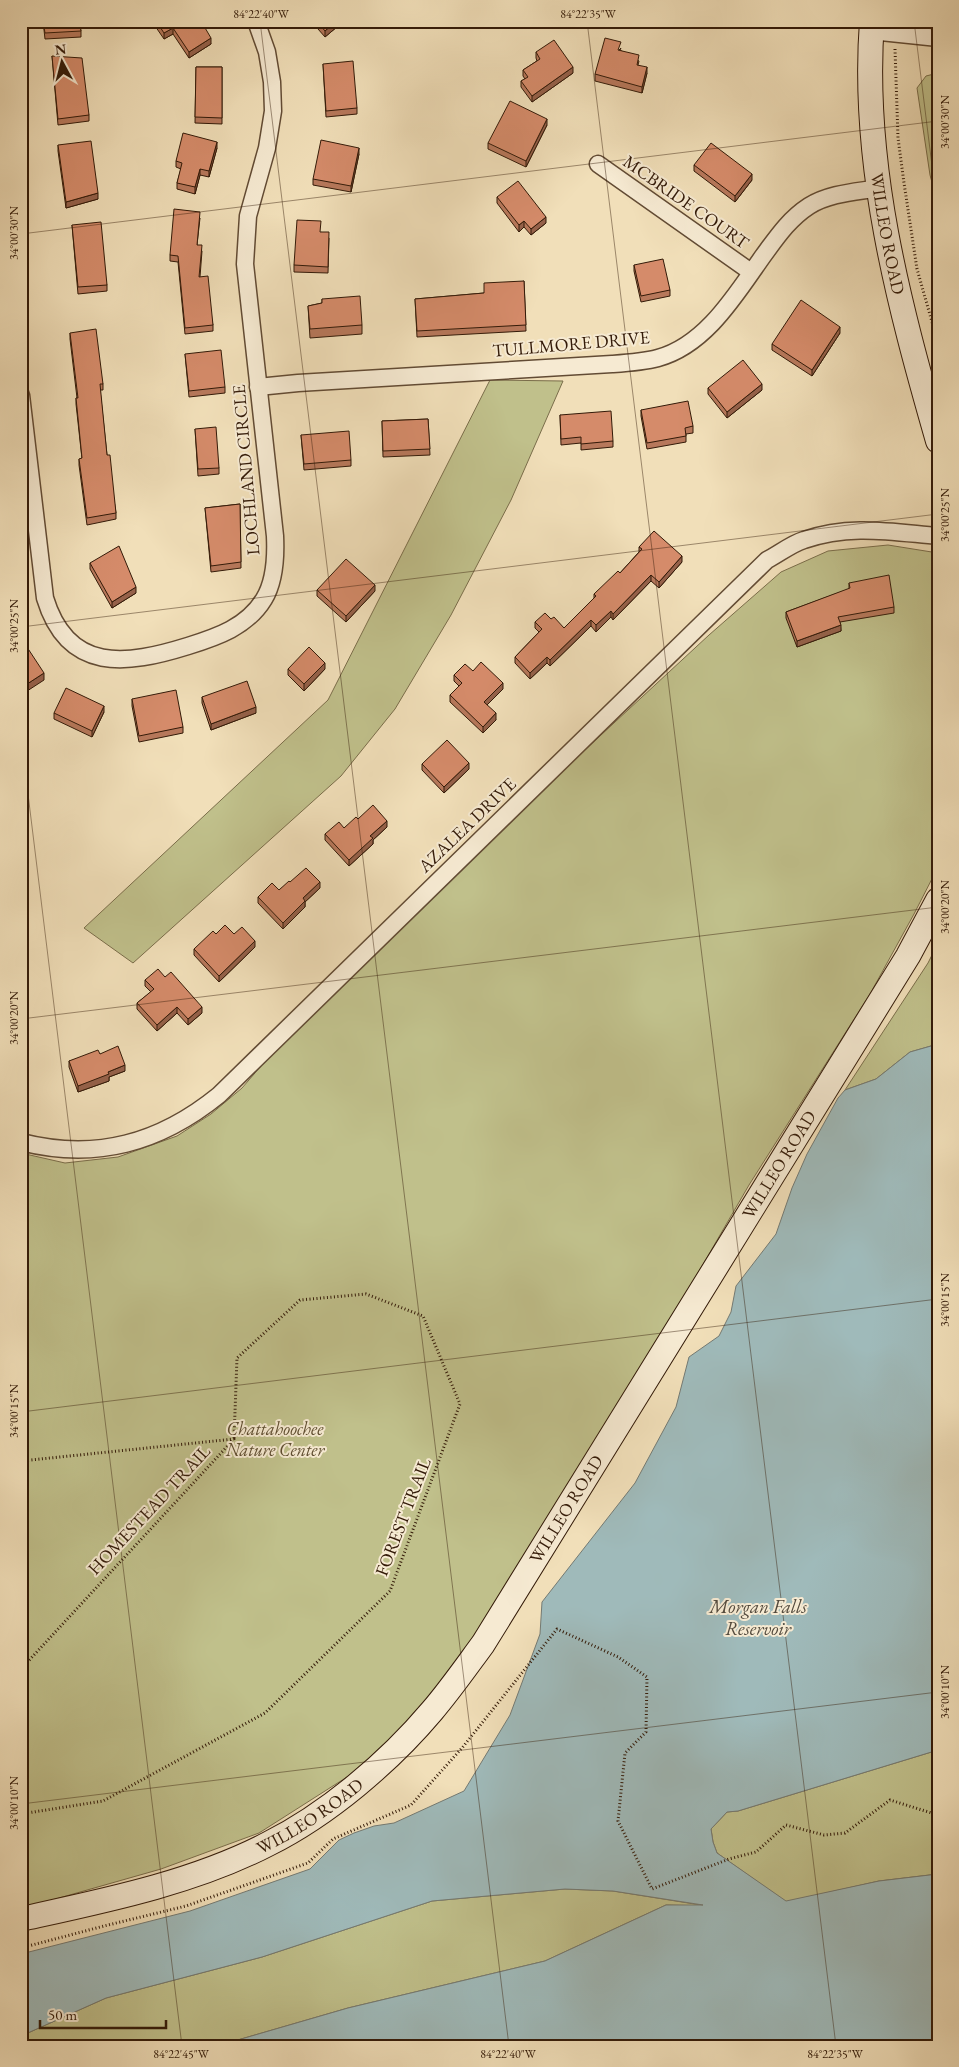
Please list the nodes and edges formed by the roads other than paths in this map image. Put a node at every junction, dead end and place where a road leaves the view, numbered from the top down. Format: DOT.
graph roads {
  1 [pos="256,21"];
  2 [pos="871,26"];
  3 [pos="938,38"];
  4 [pos="598,164"];
  5 [pos="879,188"];
  6 [pos="751,272"];
  7 [pos="258,387"];
  8 [pos="21,395"];
  9 [pos="938,441"];
  10 [pos="938,536"];
  11 [pos="938,900"];
  12 [pos="21,1142"];
  13 [pos="21,1919"];
  1 -- 7 [label="street, LOCHLAND CIRCLE"];
  2 -- 3 [label="street"];
  2 -- 5 [label="street, WILLEO ROAD"];
  4 -- 6 [label="street, MCBRIDE COURT"];
  5 -- 6 [label="street, TULLMORE DRIVE"];
  5 -- 9 [label="street, WILLEO ROAD"];
  6 -- 7 [label="street, TULLMORE DRIVE"];
  7 -- 8 [label="street, LOCHLAND CIRCLE"];
  10 -- 12 [label="street, AZALEA DRIVE"];
  11 -- 13 [label="street, WILLEO ROAD"];
}
